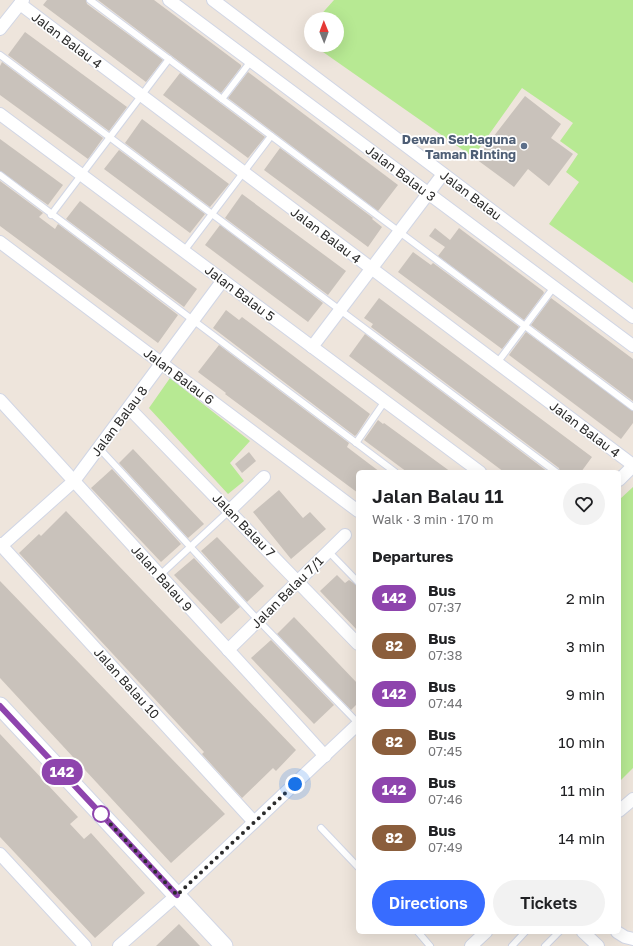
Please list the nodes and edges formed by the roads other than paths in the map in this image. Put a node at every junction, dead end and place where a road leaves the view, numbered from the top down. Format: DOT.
graph roads {
  1 [pos="90,0"];
  2 [pos="169,0"];
  3 [pos="213,0"];
  4 [pos="21,2"];
  5 [pos="0,29"];
  6 [pos="0,55"];
  7 [pos="169,59"];
  8 [pos="251,61"];
  9 [pos="142,96"];
  10 [pos="222,99"];
  11 [pos="0,114"];
  12 [pos="271,136"];
  13 [pos="110,137"];
  14 [pos="243,173"];
  15 [pos="443,174"];
  16 [pos="0,175"];
  17 [pos="82,175"];
  18 [pos="428,193"];
  19 [pos="212,214"];
  20 [pos="51,215"];
  21 [pos="399,232"];
  22 [pos="0,242"];
  23 [pos="184,251"];
  24 [pos="371,268"];
  25 [pos="223,280"];
  26 [pos="554,287"];
  27 [pos="340,310"];
  28 [pos="633,317"];
  29 [pos="193,321"];
  30 [pos="525,326"];
  31 [pos="312,346"];
  32 [pos="633,346"];
  33 [pos="162,363"];
  34 [pos="497,363"];
  35 [pos="0,400"];
  36 [pos="385,401"];
  37 [pos="633,407"];
  38 [pos="129,408"];
  39 [pos="356,443"];
  40 [pos="99,448"];
  41 [pos="633,466"];
  42 [pos="392,470"];
  43 [pos="477,470"];
  44 [pos="553,470"];
  45 [pos="264,477"];
  46 [pos="621,478"];
  47 [pos="74,481"];
  48 [pos="356,508"];
  49 [pos="229,511"];
  50 [pos="345,535"];
  51 [pos="1,545"];
  52 [pos="190,547"];
  53 [pos="328,551"];
  54 [pos="160,575"];
  55 [pos="356,580"];
  56 [pos="298,581"];
  57 [pos="258,620"];
  58 [pos="356,642"];
  59 [pos="228,650"];
  60 [pos="0,706"];
  61 [pos="356,722"];
  62 [pos="356,726"];
  63 [pos="325,756"];
  64 [pos="633,799"];
  65 [pos="621,809"];
  66 [pos="254,822"];
  67 [pos="321,828"];
  68 [pos="0,854"];
  69 [pos="356,865"];
  70 [pos="177,895"];
  71 [pos="420,934"];
  72 [pos="484,934"];
  73 [pos="523,934"];
  74 [pos="557,934"];
  75 [pos="585,934"];
  76 [pos="620,934"];
  77 [pos="633,939"];
  78 [pos="85,946"];
  79 [pos="119,946"];
  80 [pos="224,946"];
  81 [pos="430,946"];
  82 [pos="470,946"];
  83 [pos="512,946"];
  84 [pos="545,946"];
  85 [pos="598,946"];
  1 -- 7 [label="lane"];
  2 -- 8 [label="street, Jalan Balau 3"];
  3 -- 15 [label="street, Jalan Balau"];
  4 -- 5 [label="street"];
  4 -- 9 [label="street, Jalan Balau 4"];
  6 -- 13 [label="lane"];
  7 -- 9 [label="lane"];
  7 -- 10 [label="lane"];
  8 -- 10 [label="lane"];
  8 -- 18 [label="street, Jalan Balau 3"];
  9 -- 13 [label="lane"];
  9 -- 14 [label="street, Jalan Balau 4"];
  10 -- 12 [label="lane"];
  11 -- 17 [label="street, Jalan Balau 5"];
  12 -- 14 [label="lane"];
  12 -- 21 [label="lane"];
  13 -- 17 [label="lane"];
  13 -- 19 [label="lane"];
  14 -- 19 [label="lane"];
  14 -- 24 [label="street, Jalan Balau 4"];
  15 -- 18 [label="street"];
  15 -- 28 [label="street, Jalan Balau"];
  16 -- 20 [label="lane"];
  17 -- 20 [label="lane"];
  17 -- 23 [label="street, Jalan Balau 5"];
  18 -- 21 [label="street"];
  18 -- 26 [label="street, Jalan Balau 3"];
  19 -- 23 [label="lane"];
  19 -- 27 [label="lane"];
  20 -- 29 [label="lane"];
  21 -- 24 [label="street"];
  21 -- 30 [label="lane"];
  22 -- 33 [label="street, Jalan Balau 6"];
  23 -- 25 [label="street, Jalan Balau 5"];
  24 -- 27 [label="street"];
  24 -- 34 [label="street, Jalan Balau 4"];
  25 -- 29 [label="street, Jalan Balau 8"];
  25 -- 31 [label="street, Jalan Balau 5"];
  26 -- 30 [label="lane"];
  26 -- 32 [label="street, Jalan Balau 3"];
  27 -- 31 [label="street"];
  27 -- 44 [label="lane"];
  29 -- 33 [label="street, Jalan Balau 8"];
  29 -- 39 [label="lane"];
  30 -- 34 [label="lane"];
  30 -- 37 [label="lane"];
  31 -- 36 [label="street, Jalan Balau 5"];
  33 -- 38 [label="street, Jalan Balau 8"];
  33 -- 48 [label="street, Jalan Balau 6"];
  34 -- 41 [label="street, Jalan Balau 4"];
  35 -- 47 [label="street, Jalan Balau 9"];
  36 -- 39 [label="lane"];
  36 -- 43 [label="street, Jalan Balau 5"];
  38 -- 40 [label="street, Jalan Balau 8"];
  38 -- 49 [label="street, Jalan Balau 7"];
  39 -- 42 [label="lane"];
  40 -- 47 [label="street, Jalan Balau 8"];
  40 -- 52 [label="lane"];
  41 -- 46 [label="street"];
  45 -- 49 [label="street"];
  47 -- 51 [label="street, Jalan Balau 8"];
  47 -- 54 [label="street, Jalan Balau 9"];
  49 -- 52 [label="lane"];
  49 -- 56 [label="street, Jalan Balau 7"];
  50 -- 53 [label="street, Jalan Balau 7/1"];
  51 -- 66 [label="street, Jalan Balau 10"];
  52 -- 54 [label="lane"];
  52 -- 57 [label="lane"];
  53 -- 55 [label="lane"];
  53 -- 56 [label="street, Jalan Balau 7/1"];
  54 -- 59 [label="street, Jalan Balau 9"];
  56 -- 57 [label="street, Jalan Balau 7/1"];
  56 -- 58 [label="street, Jalan Balau 7"];
  57 -- 59 [label="street, Jalan Balau 7/1"];
  57 -- 61 [label="lane"];
  59 -- 63 [label="street, Jalan Balau 9"];
  60 -- 70 [label="street"];
  62 -- 63 [label="street"];
  63 -- 66 [label="street"];
  64 -- 65 [label="street"];
  66 -- 70 [label="street"];
  67 -- 69 [label="lane"];
  68 -- 78 [label="street"];
  70 -- 79 [label="street"];
  70 -- 80 [label="street"];
  71 -- 81 [label="lane"];
  72 -- 82 [label="street"];
  73 -- 83 [label="lane"];
  74 -- 84 [label="lane"];
  75 -- 85 [label="street"];
  76 -- 77 [label="street"];
}
